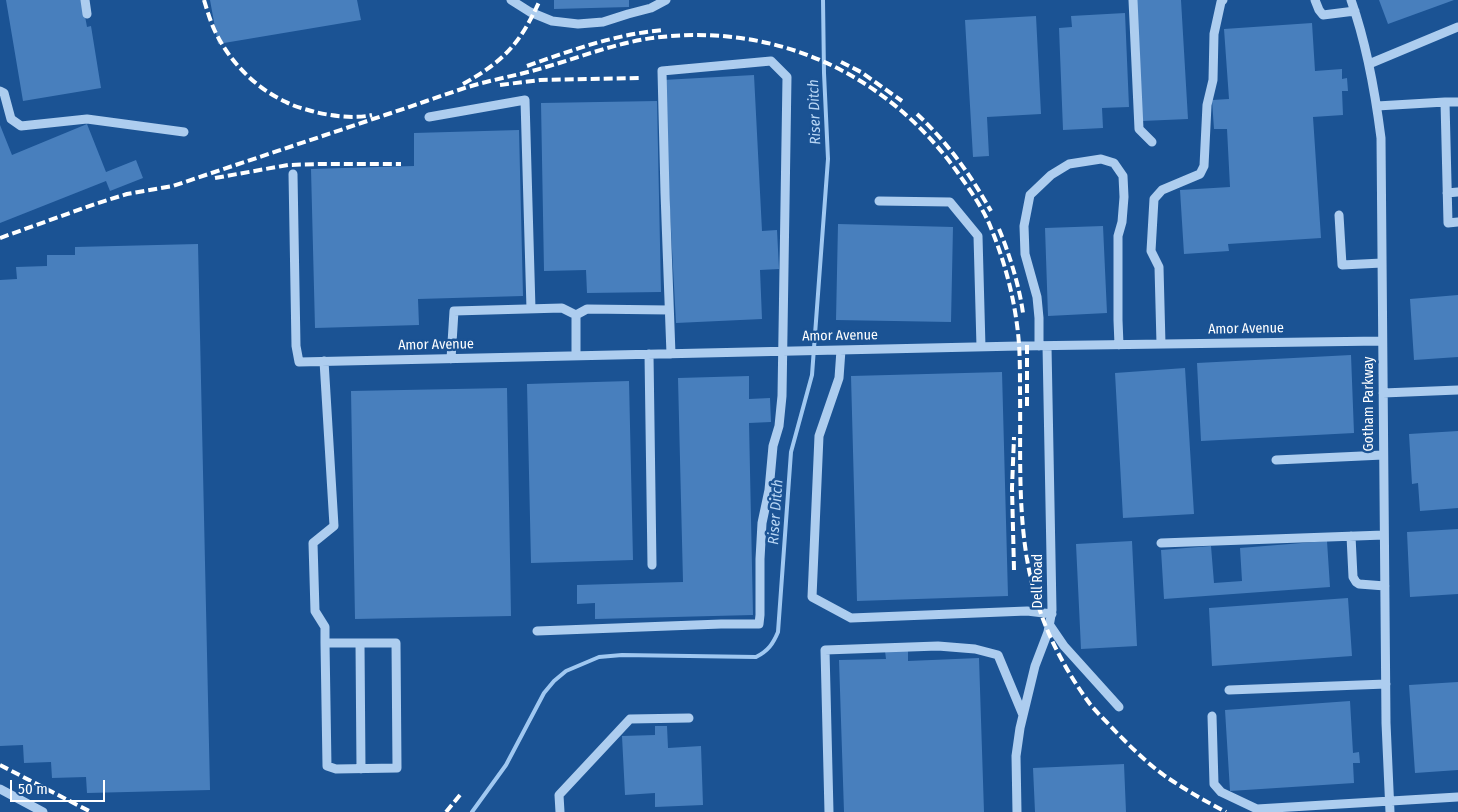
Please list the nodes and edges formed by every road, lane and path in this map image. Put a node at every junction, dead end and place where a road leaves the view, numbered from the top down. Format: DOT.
graph roads {
  1 [pos="85,0"];
  2 [pos="511,0"];
  3 [pos="666,0"];
  4 [pos="1133,0"];
  5 [pos="1223,0"];
  6 [pos="1315,0"];
  7 [pos="1351,0"];
  8 [pos="1355,11"];
  9 [pos="87,14"];
  10 [pos="1458,27"];
  11 [pos="1369,64"];
  12 [pos="0,92"];
  13 [pos="1446,102"];
  14 [pos="1458,102"];
  15 [pos="1377,106"];
  16 [pos="429,118"];
  17 [pos="184,132"];
  18 [pos="1152,142"];
  19 [pos="293,174"];
  20 [pos="1458,192"];
  21 [pos="1447,193"];
  22 [pos="879,201"];
  23 [pos="1339,215"];
  24 [pos="1458,222"];
  25 [pos="1382,263"];
  26 [pos="531,309"];
  27 [pos="669,310"];
  28 [pos="576,315"];
  29 [pos="1382,341"];
  30 [pos="1161,344"];
  31 [pos="1120,345"];
  32 [pos="1043,346"];
  33 [pos="981,347"];
  34 [pos="840,350"];
  35 [pos="782,352"];
  36 [pos="649,354"];
  37 [pos="671,354"];
  38 [pos="576,356"];
  39 [pos="451,359"];
  40 [pos="324,361"];
  41 [pos="1458,390"];
  42 [pos="1383,393"];
  43 [pos="1383,455"];
  44 [pos="1276,460"];
  45 [pos="1384,534"];
  46 [pos="1351,536"];
  47 [pos="1160,543"];
  48 [pos="652,565"];
  49 [pos="1385,586"];
  50 [pos="1052,614"];
  51 [pos="1050,624"];
  52 [pos="537,631"];
  53 [pos="325,643"];
  54 [pos="360,643"];
  55 [pos="1386,684"];
  56 [pos="1228,690"];
  57 [pos="1119,707"];
  58 [pos="1023,715"];
  59 [pos="1212,716"];
  60 [pos="689,718"];
  61 [pos="361,769"];
  62 [pos="0,789"];
  63 [pos="1458,798"];
  64 [pos="1390,801"];
  65 [pos="43,812"];
  66 [pos="560,812"];
  67 [pos="829,812"];
  68 [pos="1017,812"];
  69 [pos="1390,812"];
  1 -- 9 [label="street"];
  2 -- 3 [label="street"];
  4 -- 18 [label="street"];
  5 -- 30 [label="street"];
  6 -- 8 [label="street"];
  7 -- 8 [label="street, Gotham Parkway"];
  8 -- 11 [label="street, Gotham Parkway"];
  10 -- 11 [label="street"];
  11 -- 15 [label="street, Gotham Parkway"];
  12 -- 17 [label="street"];
  13 -- 14 [label="street"];
  13 -- 15 [label="street"];
  13 -- 21 [label="street"];
  15 -- 25 [label="street, Gotham Parkway"];
  16 -- 26 [label="street"];
  19 -- 40 [label="street, Amor Avenue"];
  20 -- 21 [label="street"];
  21 -- 24 [label="street"];
  22 -- 33 [label="street"];
  23 -- 25 [label="street"];
  25 -- 29 [label="street, Gotham Parkway"];
  26 -- 28 [label="street"];
  26 -- 39 [label="street"];
  27 -- 28 [label="street"];
  27 -- 35 [label="street"];
  27 -- 37 [label="street"];
  28 -- 38 [label="street"];
  29 -- 30 [label="street, Amor Avenue"];
  29 -- 42 [label="street, Gotham Parkway"];
  30 -- 31 [label="street, Amor Avenue"];
  31 -- 32 [label="street, Amor Avenue"];
  31 -- 32 [label="street, Dell Road"];
  32 -- 33 [label="street, Amor Avenue"];
  32 -- 50 [label="street, Dell Road"];
  33 -- 34 [label="street, Amor Avenue"];
  34 -- 35 [label="street, Amor Avenue"];
  34 -- 50 [label="street"];
  35 -- 37 [label="street, Amor Avenue"];
  35 -- 52 [label="street"];
  36 -- 37 [label="street, Amor Avenue"];
  36 -- 38 [label="street, Amor Avenue"];
  36 -- 48 [label="street"];
  38 -- 39 [label="street, Amor Avenue"];
  39 -- 40 [label="street, Amor Avenue"];
  40 -- 53 [label="street"];
  41 -- 42 [label="street"];
  42 -- 43 [label="street, Gotham Parkway"];
  43 -- 44 [label="street"];
  43 -- 45 [label="street, Gotham Parkway"];
  45 -- 46 [label="street"];
  45 -- 49 [label="street, Gotham Parkway"];
  46 -- 47 [label="street"];
  46 -- 49 [label="street"];
  49 -- 55 [label="street, Gotham Parkway"];
  50 -- 51 [label="street, Dell Road"];
  51 -- 57 [label="street"];
  51 -- 58 [label="street, Dell Road"];
  53 -- 54 [label="street"];
  53 -- 61 [label="street"];
  54 -- 61 [label="street"];
  54 -- 61 [label="street"];
  55 -- 56 [label="street"];
  55 -- 64 [label="street, Gotham Parkway"];
  58 -- 67 [label="street"];
  58 -- 68 [label="street, Dell Road"];
  59 -- 64 [label="street"];
  60 -- 66 [label="street"];
  62 -- 65 [label="street"];
  63 -- 64 [label="street"];
  64 -- 69 [label="street, Gotham Parkway"];
}
